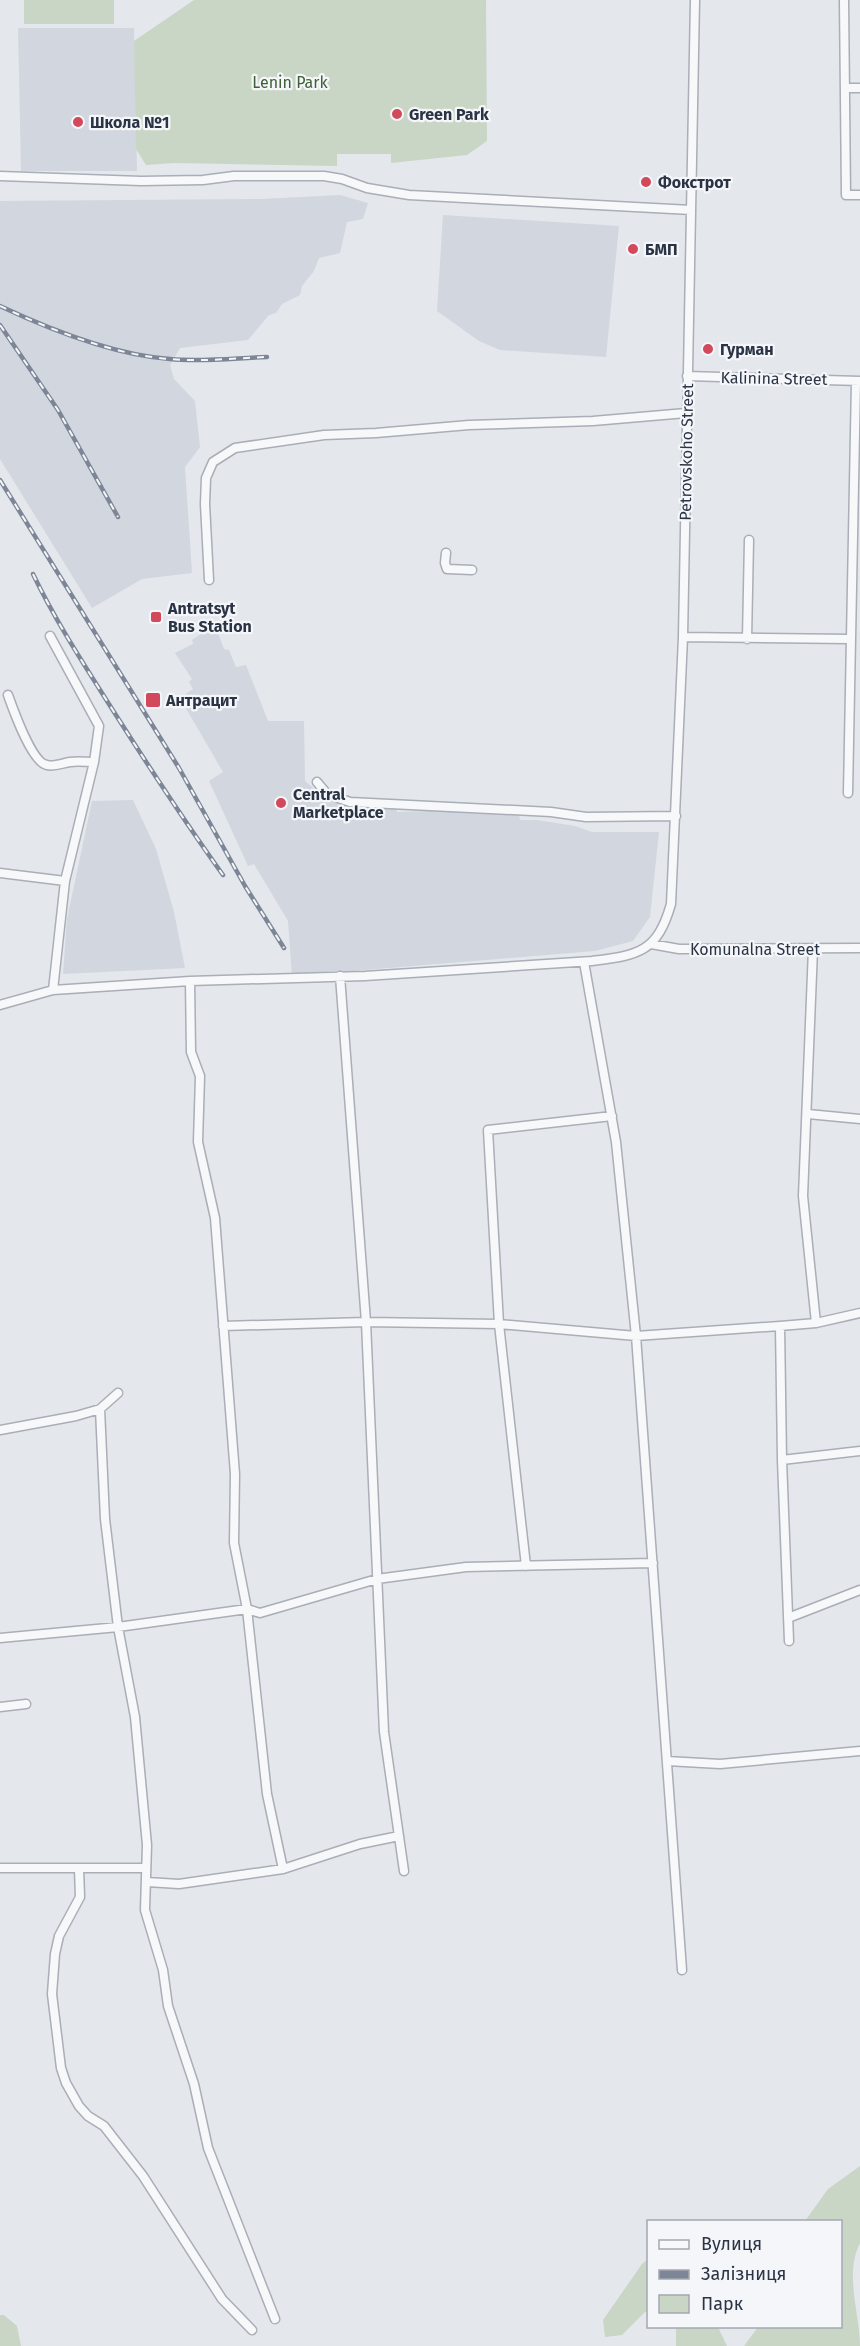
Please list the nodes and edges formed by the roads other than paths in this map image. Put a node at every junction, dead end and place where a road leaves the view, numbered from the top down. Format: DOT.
graph roads {
  1 [pos="695,0"];
  2 [pos="844,0"];
  3 [pos="845,88"];
  4 [pos="860,88"];
  5 [pos="0,176"];
  6 [pos="860,195"];
  7 [pos="691,210"];
  8 [pos="687,376"];
  9 [pos="858,381"];
  10 [pos="686,413"];
  11 [pos="749,540"];
  12 [pos="446,553"];
  13 [pos="472,570"];
  14 [pos="209,579"];
  15 [pos="50,636"];
  16 [pos="683,637"];
  17 [pos="747,639"];
  18 [pos="850,639"];
  19 [pos="8,695"];
  20 [pos="94,762"];
  21 [pos="317,782"];
  22 [pos="848,793"];
  23 [pos="676,816"];
  24 [pos="0,873"];
  25 [pos="65,881"];
  26 [pos="651,944"];
  27 [pos="860,948"];
  28 [pos="813,949"];
  29 [pos="584,962"];
  30 [pos="340,976"];
  31 [pos="190,981"];
  32 [pos="53,990"];
  33 [pos="0,1005"];
  34 [pos="808,1114"];
  35 [pos="612,1116"];
  36 [pos="860,1119"];
  37 [pos="860,1313"];
  38 [pos="366,1322"];
  39 [pos="816,1323"];
  40 [pos="499,1324"];
  41 [pos="223,1326"];
  42 [pos="780,1326"];
  43 [pos="636,1336"];
  44 [pos="118,1393"];
  45 [pos="100,1409"];
  46 [pos="0,1430"];
  47 [pos="860,1450"];
  48 [pos="782,1460"];
  49 [pos="653,1563"];
  50 [pos="526,1566"];
  51 [pos="377,1579"];
  52 [pos="860,1590"];
  53 [pos="247,1609"];
  54 [pos="788,1618"];
  55 [pos="118,1627"];
  56 [pos="0,1638"];
  57 [pos="789,1641"];
  58 [pos="26,1704"];
  59 [pos="0,1707"];
  60 [pos="860,1751"];
  61 [pos="667,1761"];
  62 [pos="399,1836"];
  63 [pos="0,1868"];
  64 [pos="146,1868"];
  65 [pos="79,1869"];
  66 [pos="283,1869"];
  67 [pos="405,1871"];
  68 [pos="147,1882"];
  69 [pos="682,1970"];
  70 [pos="275,2319"];
  71 [pos="252,2330"];
  1 -- 7 [label="street, Petrovskoho Street"];
  2 -- 3 [label="street"];
  3 -- 4 [label="street"];
  3 -- 6 [label="street"];
  5 -- 7 [label="street"];
  7 -- 8 [label="street, Petrovskoho Street"];
  8 -- 9 [label="street, Kalinina Street"];
  8 -- 10 [label="street, Petrovskoho Street"];
  9 -- 18 [label="street"];
  10 -- 14 [label="street"];
  10 -- 16 [label="street, Petrovskoho Street"];
  11 -- 17 [label="street"];
  12 -- 13 [label="street"];
  15 -- 20 [label="street"];
  16 -- 17 [label="street"];
  16 -- 23 [label="street, Petrovskoho Street"];
  17 -- 18 [label="street"];
  18 -- 22 [label="street"];
  19 -- 20 [label="street"];
  20 -- 25 [label="street"];
  21 -- 23 [label="street"];
  23 -- 26 [label="street, Petrovskoho Street"];
  24 -- 25 [label="street"];
  25 -- 32 [label="street"];
  26 -- 28 [label="street, Komunalna Street"];
  26 -- 29 [label="street"];
  27 -- 28 [label="street, Komunalna Street"];
  28 -- 34 [label="street"];
  29 -- 30 [label="street"];
  29 -- 35 [label="street"];
  30 -- 31 [label="street"];
  30 -- 38 [label="street"];
  31 -- 32 [label="street"];
  31 -- 41 [label="street"];
  32 -- 33 [label="street"];
  34 -- 36 [label="street"];
  34 -- 39 [label="street"];
  35 -- 40 [label="street"];
  35 -- 43 [label="street"];
  37 -- 39 [label="street"];
  38 -- 40 [label="street"];
  38 -- 41 [label="street"];
  38 -- 51 [label="street"];
  39 -- 42 [label="street"];
  40 -- 43 [label="street"];
  40 -- 50 [label="street"];
  41 -- 53 [label="street"];
  42 -- 43 [label="street"];
  42 -- 48 [label="street"];
  43 -- 49 [label="street"];
  44 -- 45 [label="street"];
  45 -- 46 [label="street"];
  45 -- 55 [label="street"];
  47 -- 48 [label="street"];
  48 -- 54 [label="street"];
  49 -- 50 [label="street"];
  49 -- 61 [label="street"];
  50 -- 51 [label="street"];
  51 -- 53 [label="street"];
  51 -- 62 [label="street"];
  52 -- 54 [label="street"];
  53 -- 55 [label="street"];
  53 -- 66 [label="street"];
  54 -- 57 [label="street"];
  55 -- 56 [label="street"];
  55 -- 64 [label="street"];
  58 -- 59 [label="street"];
  60 -- 61 [label="street"];
  61 -- 69 [label="street"];
  62 -- 66 [label="street"];
  62 -- 67 [label="street"];
  63 -- 65 [label="street"];
  64 -- 65 [label="street"];
  64 -- 68 [label="street"];
  65 -- 71 [label="street"];
  66 -- 68 [label="street"];
  68 -- 70 [label="street"];
}
